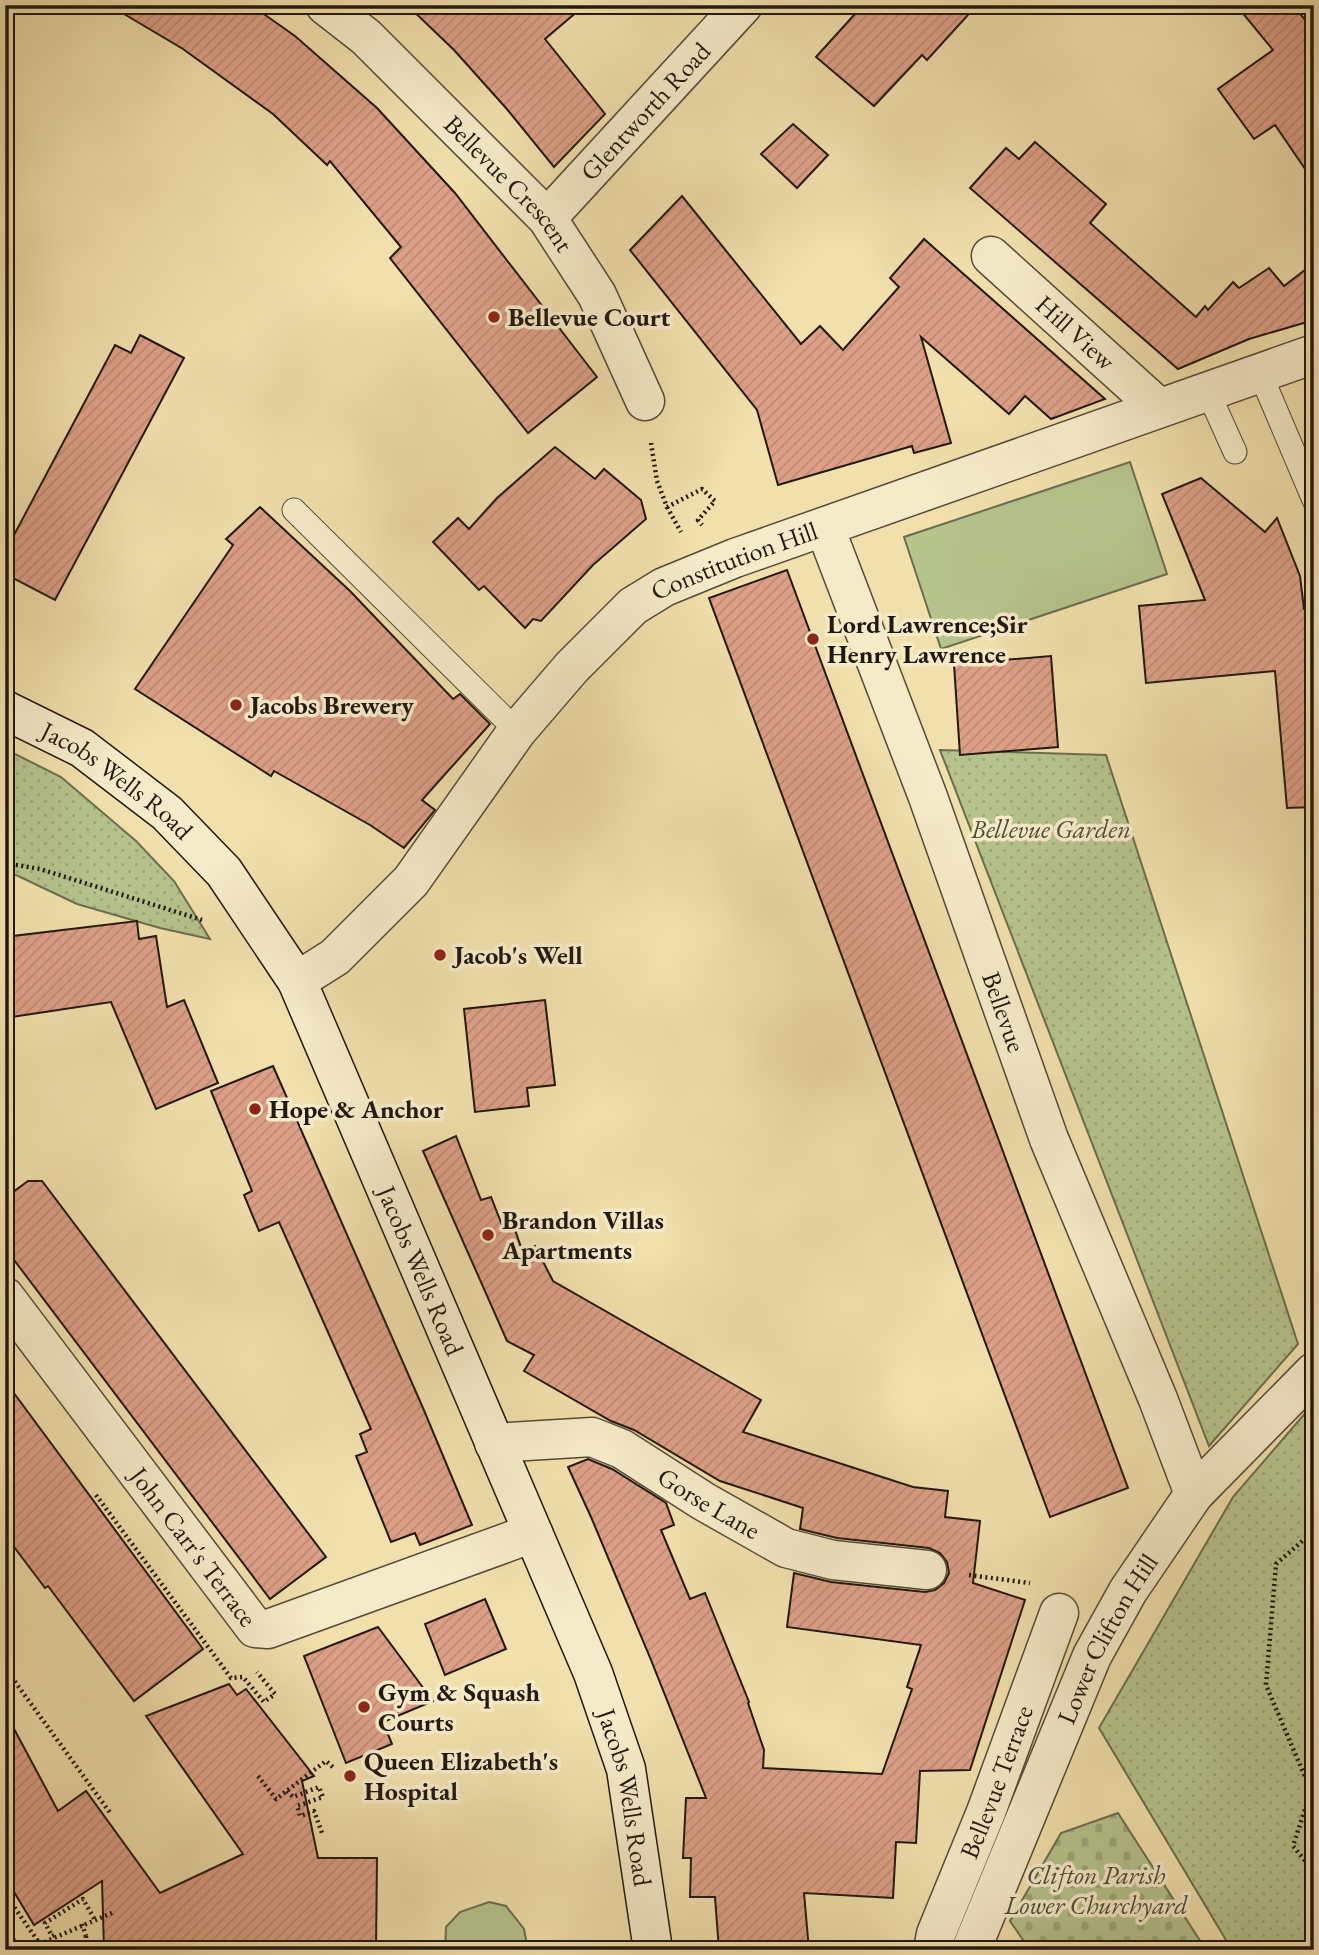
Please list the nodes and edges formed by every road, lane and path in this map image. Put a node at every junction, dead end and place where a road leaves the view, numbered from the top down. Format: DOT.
graph roads {
  1 [pos="325,5"];
  2 [pos="743,5"];
  3 [pos="547,218"];
  4 [pos="991,256"];
  5 [pos="1314,354"];
  6 [pos="1260,373"];
  7 [pos="1208,392"];
  8 [pos="645,401"];
  9 [pos="1160,408"];
  10 [pos="1235,452"];
  11 [pos="1314,500"];
  12 [pos="294,510"];
  13 [pos="825,528"];
  14 [pos="735,558"];
  15 [pos="5,710"];
  16 [pos="517,731"];
  17 [pos="5,863"];
  18 [pos="198,919"];
  19 [pos="298,981"];
  20 [pos="5,1297"];
  21 [pos="1314,1372"];
  22 [pos="494,1443"];
  23 [pos="93,1490"];
  24 [pos="1194,1494"];
  25 [pos="1314,1531"];
  26 [pos="533,1533"];
  27 [pos="927,1570"];
  28 [pos="1029,1582"];
  29 [pos="1059,1613"];
  30 [pos="5,1668"];
  31 [pos="257,1674"];
  32 [pos="335,1769"];
  33 [pos="258,1776"];
  34 [pos="287,1791"];
  35 [pos="1312,1791"];
  36 [pos="111,1814"];
  37 [pos="322,1833"];
  38 [pos="1314,1872"];
  39 [pos="5,1894"];
  40 [pos="114,1912"];
  41 [pos="95,1920"];
  42 [pos="979,1948"];
  43 [pos="86,1950"];
  44 [pos="653,1950"];
  45 [pos="933,1950"];
  1 -- 3 [label="street, Bellevue Crescent"];
  2 -- 3 [label="street, Glentworth Road"];
  3 -- 8 [label="street, Bellevue Crescent"];
  4 -- 9 [label="street, Hill View"];
  5 -- 6 [label="street, Constitution Hill"];
  6 -- 7 [label="street, Constitution Hill"];
  6 -- 11 [label="lane"];
  7 -- 9 [label="street, Constitution Hill"];
  7 -- 10 [label="lane"];
  8 -- 14 [label="path"];
  9 -- 13 [label="street, Constitution Hill"];
  12 -- 16 [label="lane"];
  13 -- 14 [label="street, Constitution Hill"];
  13 -- 24 [label="street, Bellevue"];
  14 -- 16 [label="street, Constitution Hill"];
  15 -- 19 [label="street, Jacobs Wells Road"];
  16 -- 19 [label="street, Constitution Hill"];
  17 -- 18 [label="path"];
  19 -- 22 [label="street, Jacobs Wells Road"];
  20 -- 26 [label="street, John Carr's Terrace"];
  21 -- 24 [label="street, Lower Clifton Hill"];
  22 -- 26 [label="street, Jacobs Wells Road"];
  22 -- 27 [label="street, Gorse Lane"];
  23 -- 31 [label="path"];
  24 -- 42 [label="street, Lower Clifton Hill"];
  25 -- 35 [label="path"];
  26 -- 44 [label="street, Jacobs Wells Road"];
  27 -- 28 [label="path"];
  29 -- 45 [label="street, Bellevue Terrace"];
  30 -- 36 [label="path"];
  32 -- 34 [label="path"];
  33 -- 34 [label="path"];
  34 -- 37 [label="path"];
  35 -- 38 [label="path"];
  39 -- 41 [label="path"];
  40 -- 41 [label="path"];
  41 -- 43 [label="path, bridge"];
}
